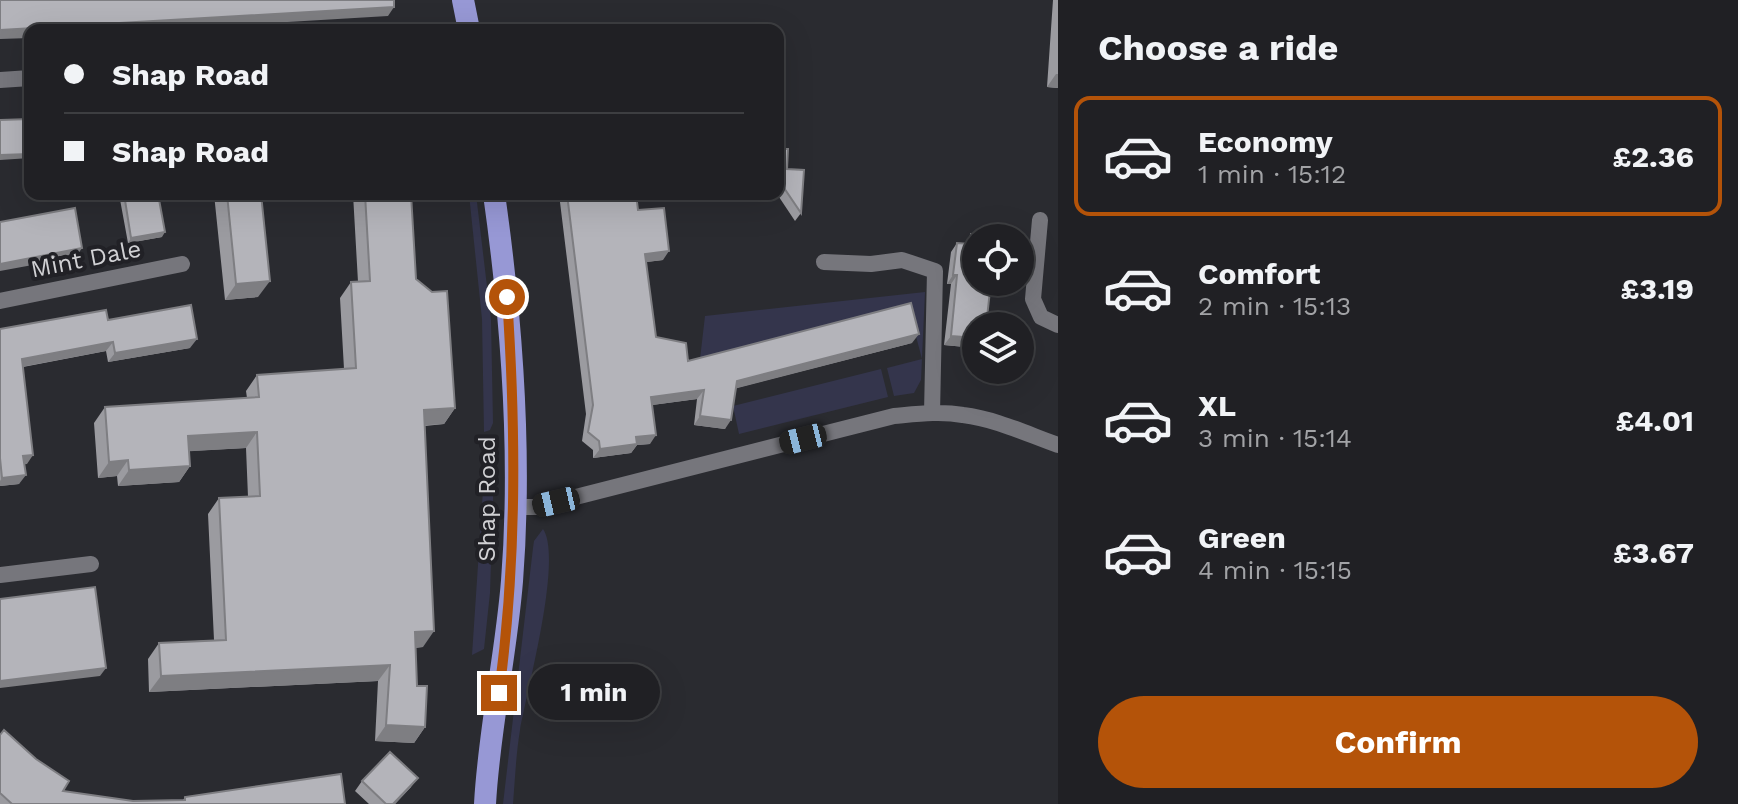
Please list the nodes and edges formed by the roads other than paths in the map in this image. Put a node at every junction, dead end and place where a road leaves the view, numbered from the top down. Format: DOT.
graph roads {
  1 [pos="463,0"];
  2 [pos="468,24"];
  3 [pos="24,78"];
  4 [pos="0,80"];
  5 [pos="495,200"];
  6 [pos="1040,220"];
  7 [pos="824,262"];
  8 [pos="182,264"];
  9 [pos="0,301"];
  10 [pos="1058,325"];
  11 [pos="932,413"];
  12 [pos="1058,445"];
  13 [pos="515,507"];
  14 [pos="91,564"];
  15 [pos="0,575"];
  16 [pos="485,804"];
  1 -- 2 [label="highway"];
  3 -- 4 [label="street"];
  5 -- 13 [label="highway, Shap Road"];
  6 -- 10 [label="street"];
  7 -- 11 [label="street"];
  8 -- 9 [label="street, Mint Dale"];
  11 -- 12 [label="street"];
  11 -- 13 [label="street"];
  13 -- 16 [label="highway, Shap Road"];
  14 -- 15 [label="street"];
}
